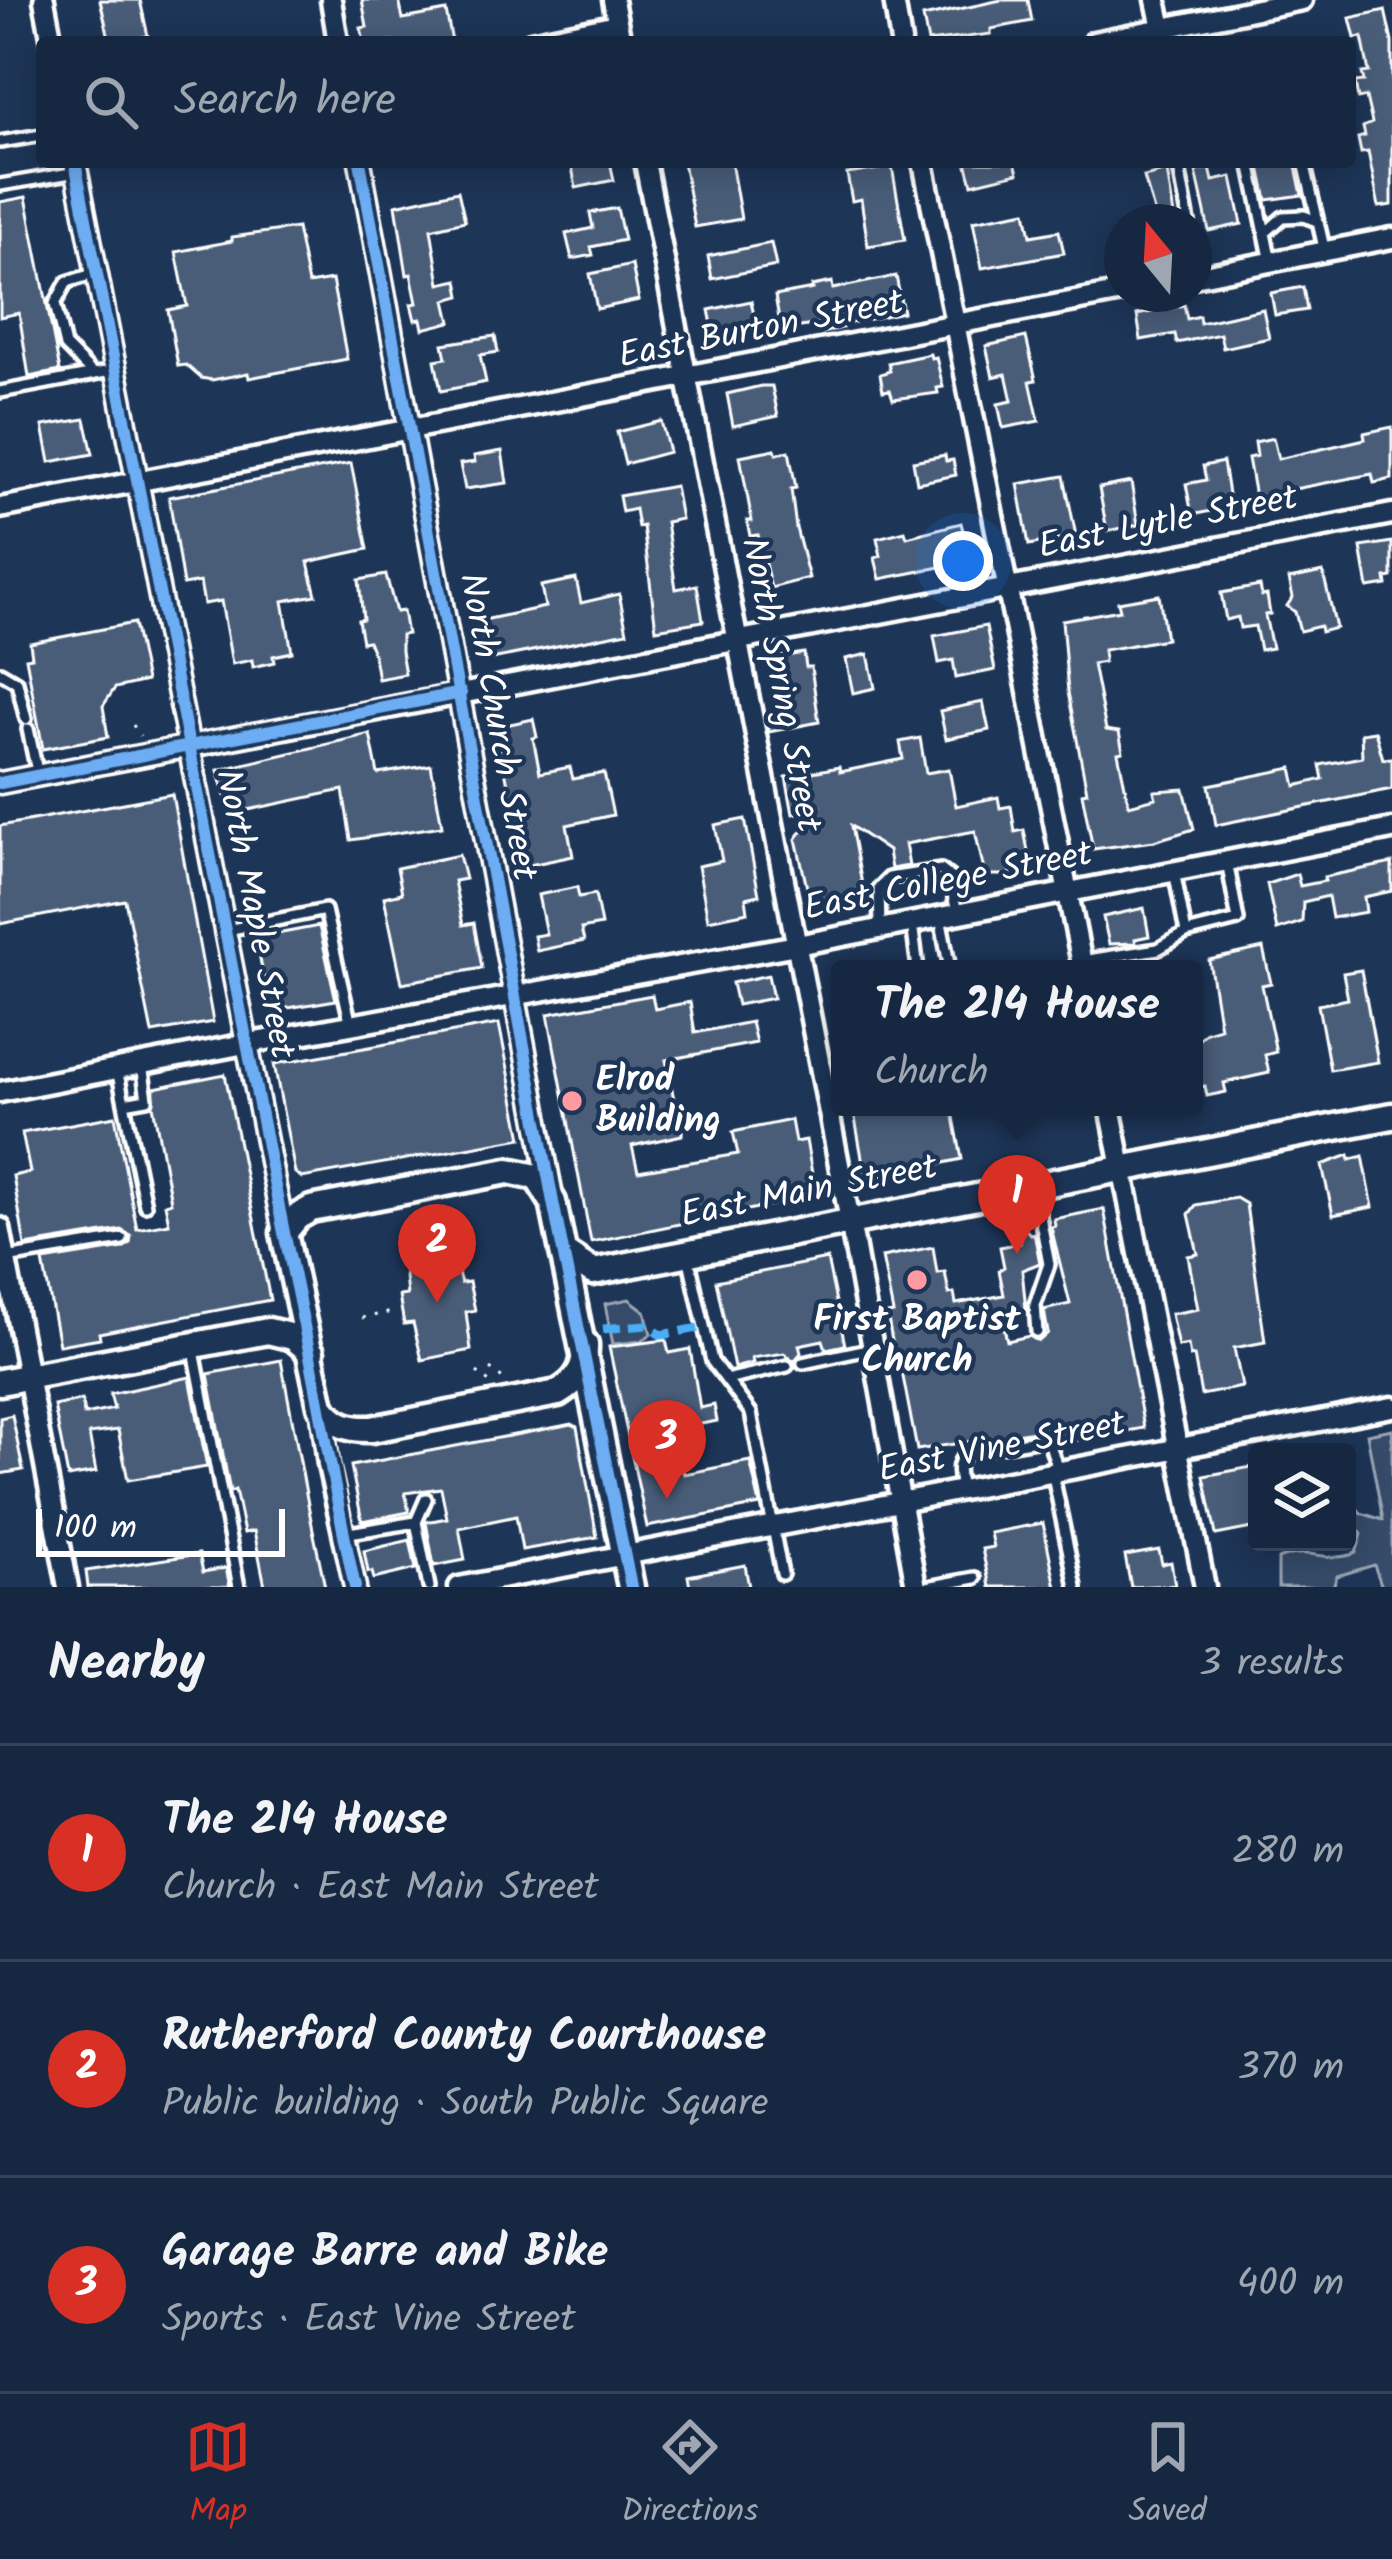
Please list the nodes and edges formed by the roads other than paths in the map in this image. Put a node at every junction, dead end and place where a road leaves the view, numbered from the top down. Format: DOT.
graph roads {
  1 [pos="44,0"];
  2 [pos="331,0"];
  3 [pos="613,0"];
  4 [pos="894,0"];
  5 [pos="1156,0"];
  6 [pos="1299,0"];
  7 [pos="1162,28"];
  8 [pos="619,33"];
  9 [pos="51,36"];
  10 [pos="337,36"];
  11 [pos="900,36"];
  12 [pos="1123,36"];
  13 [pos="36,136"];
  14 [pos="0,142"];
  15 [pos="72,168"];
  16 [pos="76,168"];
  17 [pos="361,168"];
  18 [pos="646,168"];
  19 [pos="923,168"];
  20 [pos="1179,168"];
  21 [pos="1251,168"];
  22 [pos="1305,168"];
  23 [pos="0,185"];
  24 [pos="1186,204"];
  25 [pos="1318,221"];
  26 [pos="1265,233"];
  27 [pos="1392,238"];
  28 [pos="1325,252"];
  29 [pos="1271,262"];
  30 [pos="97,273"];
  31 [pos="1212,274"];
  32 [pos="1104,296"];
  33 [pos="952,327"];
  34 [pos="116,370"];
  35 [pos="93,374"];
  36 [pos="687,379"];
  37 [pos="0,392"];
  38 [pos="411,430"];
  39 [pos="137,481"];
  40 [pos="0,508"];
  41 [pos="1392,514"];
  42 [pos="1006,588"];
  43 [pos="738,641"];
  44 [pos="0,672"];
  45 [pos="460,693"];
  46 [pos="189,747"];
  47 [pos="38,776"];
  48 [pos="0,783"];
  49 [pos="1392,829"];
  50 [pos="1227,861"];
  51 [pos="1174,872"];
  52 [pos="1068,892"];
  53 [pos="949,916"];
  54 [pos="913,923"];
  55 [pos="226,929"];
  56 [pos="880,929"];
  57 [pos="1186,934"];
  58 [pos="797,945"];
  59 [pos="917,960"];
  60 [pos="950,960"];
  61 [pos="1082,960"];
  62 [pos="1108,960"];
  63 [pos="516,995"];
  64 [pos="351,1024"];
  65 [pos="250,1043"];
  66 [pos="142,1064"];
  67 [pos="117,1069"];
  68 [pos="0,1092"];
  69 [pos="124,1103"];
  70 [pos="1392,1115"];
  71 [pos="1113,1116"];
  72 [pos="1122,1168"];
  73 [pos="1034,1184"];
  74 [pos="553,1202"];
  75 [pos="145,1205"];
  76 [pos="850,1221"];
  77 [pos="0,1228"];
  78 [pos="284,1233"];
  79 [pos="122,1239"];
  80 [pos="563,1252"];
  81 [pos="688,1253"];
  82 [pos="6,1258"];
  83 [pos="593,1272"];
  84 [pos="299,1294"];
  85 [pos="575,1302"];
  86 [pos="268,1330"];
  87 [pos="1037,1332"];
  88 [pos="193,1344"];
  89 [pos="584,1344"];
  90 [pos="873,1348"];
  91 [pos="311,1352"];
  92 [pos="803,1363"];
  93 [pos="787,1366"];
  94 [pos="29,1376"];
  95 [pos="726,1380"];
  96 [pos="0,1382"];
  97 [pos="321,1406"];
  98 [pos="1392,1407"];
  99 [pos="1178,1447"];
  100 [pos="1055,1471"];
  101 [pos="961,1489"];
  102 [pos="426,1499"];
  103 [pos="900,1501"];
  104 [pos="416,1522"];
  105 [pos="774,1526"];
  106 [pos="344,1534"];
  107 [pos="624,1554"];
  108 [pos="782,1574"];
  109 [pos="975,1578"];
  110 [pos="68,1587"];
  111 [pos="239,1587"];
  112 [pos="355,1587"];
  113 [pos="430,1587"];
  114 [pos="460,1587"];
  115 [pos="631,1587"];
  116 [pos="916,1587"];
  117 [pos="927,1587"];
  118 [pos="1076,1587"];
  119 [pos="1205,1587"];
  1 -- 9 [label="street"];
  2 -- 10 [label="street"];
  3 -- 8 [label="street"];
  4 -- 11 [label="street"];
  5 -- 7 [label="street"];
  6 -- 7 [label="street"];
  7 -- 12 [label="street"];
  13 -- 14 [label="lane"];
  15 -- 23 [label="lane"];
  16 -- 30 [label="street, North Maple Street"];
  17 -- 38 [label="street, North Church Street"];
  18 -- 36 [label="street, North Spring Street"];
  19 -- 33 [label="street"];
  20 -- 24 [label="lane"];
  21 -- 26 [label="lane"];
  22 -- 25 [label="lane"];
  25 -- 26 [label="lane"];
  25 -- 28 [label="lane"];
  26 -- 29 [label="lane"];
  27 -- 28 [label="street"];
  28 -- 29 [label="street"];
  29 -- 31 [label="street"];
  30 -- 34 [label="street, North Maple Street"];
  30 -- 35 [label="lane"];
  32 -- 33 [label="street, East Burton Street"];
  33 -- 36 [label="street, East Burton Street"];
  33 -- 42 [label="street"];
  34 -- 35 [label="lane"];
  34 -- 39 [label="street, North Maple Street"];
  35 -- 37 [label="lane"];
  36 -- 38 [label="street, East Burton Street"];
  36 -- 43 [label="street, North Spring Street"];
  38 -- 39 [label="street, East Burton Street"];
  38 -- 45 [label="street, North Church Street"];
  39 -- 40 [label="street, East Burton Street"];
  39 -- 46 [label="street, North Maple Street"];
  41 -- 42 [label="street, East Lytle Street"];
  42 -- 43 [label="street, East Lytle Street"];
  42 -- 52 [label="street"];
  43 -- 45 [label="street, East Lytle Street"];
  43 -- 58 [label="street, North Spring Street"];
  44 -- 47 [label="lane"];
  45 -- 46 [label="street, East Lytle Street"];
  45 -- 63 [label="street, North Church Street"];
  46 -- 47 [label="street, East Lytle Street"];
  46 -- 55 [label="street, North Maple Street"];
  47 -- 48 [label="street, East Lytle Street"];
  49 -- 50 [label="street, East College Street"];
  50 -- 51 [label="street, East College Street"];
  50 -- 57 [label="lane"];
  51 -- 52 [label="street, East College Street"];
  51 -- 57 [label="lane"];
  52 -- 53 [label="street, East College Street"];
  52 -- 61 [label="street"];
  53 -- 54 [label="street, East College Street"];
  53 -- 56 [label="lane"];
  53 -- 60 [label="lane"];
  54 -- 56 [label="street, East College Street"];
  54 -- 59 [label="lane"];
  55 -- 64 [label="lane"];
  55 -- 65 [label="street, North Maple Street"];
  56 -- 58 [label="street, East College Street"];
  57 -- 62 [label="lane"];
  58 -- 63 [label="street, East College Street"];
  58 -- 76 [label="street, North Spring Street"];
  63 -- 64 [label="street, East College Street"];
  63 -- 74 [label="street, North Church Street"];
  64 -- 65 [label="street, East College Street"];
  65 -- 66 [label="street, East College Street"];
  65 -- 78 [label="street, North Maple Street"];
  66 -- 67 [label="street, East College Street"];
  66 -- 69 [label="lane"];
  67 -- 68 [label="street, East College Street"];
  67 -- 69 [label="lane"];
  69 -- 75 [label="lane"];
  70 -- 72 [label="street, East Main Street"];
  71 -- 72 [label="street"];
  72 -- 73 [label="street, East Main Street"];
  72 -- 99 [label="street"];
  73 -- 76 [label="street, East Main Street"];
  73 -- 87 [label="lane"];
  74 -- 78 [label="street"];
  74 -- 80 [label="street, North Church Street"];
  76 -- 81 [label="street, East Main Street"];
  76 -- 90 [label="street, North Spring Street"];
  77 -- 82 [label="street"];
  78 -- 84 [label="street, North Maple Street"];
  79 -- 82 [label="lane"];
  80 -- 83 [label="street"];
  80 -- 85 [label="street, North Church Street"];
  81 -- 83 [label="street, East Main Street"];
  81 -- 95 [label="lane"];
  82 -- 94 [label="street"];
  83 -- 85 [label="street"];
  84 -- 86 [label="street"];
  84 -- 91 [label="street, North Maple Street"];
  85 -- 89 [label="street"];
  86 -- 88 [label="street"];
  86 -- 91 [label="street"];
  88 -- 94 [label="street"];
  88 -- 111 [label="lane"];
  89 -- 97 [label="street"];
  89 -- 107 [label="street"];
  90 -- 92 [label="lane"];
  90 -- 103 [label="street, North Spring Street"];
  91 -- 97 [label="street"];
  93 -- 95 [label="lane"];
  94 -- 96 [label="street"];
  94 -- 110 [label="street"];
  95 -- 105 [label="lane"];
  97 -- 106 [label="street"];
  98 -- 99 [label="street, East Vine Street"];
  99 -- 100 [label="street, East Vine Street"];
  99 -- 119 [label="street"];
  100 -- 101 [label="street, East Vine Street"];
  100 -- 101 [label="lane"];
  100 -- 118 [label="lane"];
  101 -- 103 [label="street, East Vine Street"];
  102 -- 104 [label="lane"];
  103 -- 105 [label="street, East Vine Street"];
  103 -- 116 [label="street, North Spring Street"];
  104 -- 106 [label="lane"];
  104 -- 113 [label="lane"];
  105 -- 107 [label="street, East Vine Street"];
  105 -- 108 [label="lane"];
  106 -- 112 [label="street"];
  107 -- 114 [label="street, East Vine Street"];
  107 -- 115 [label="street"];
  109 -- 117 [label="lane"];
}
